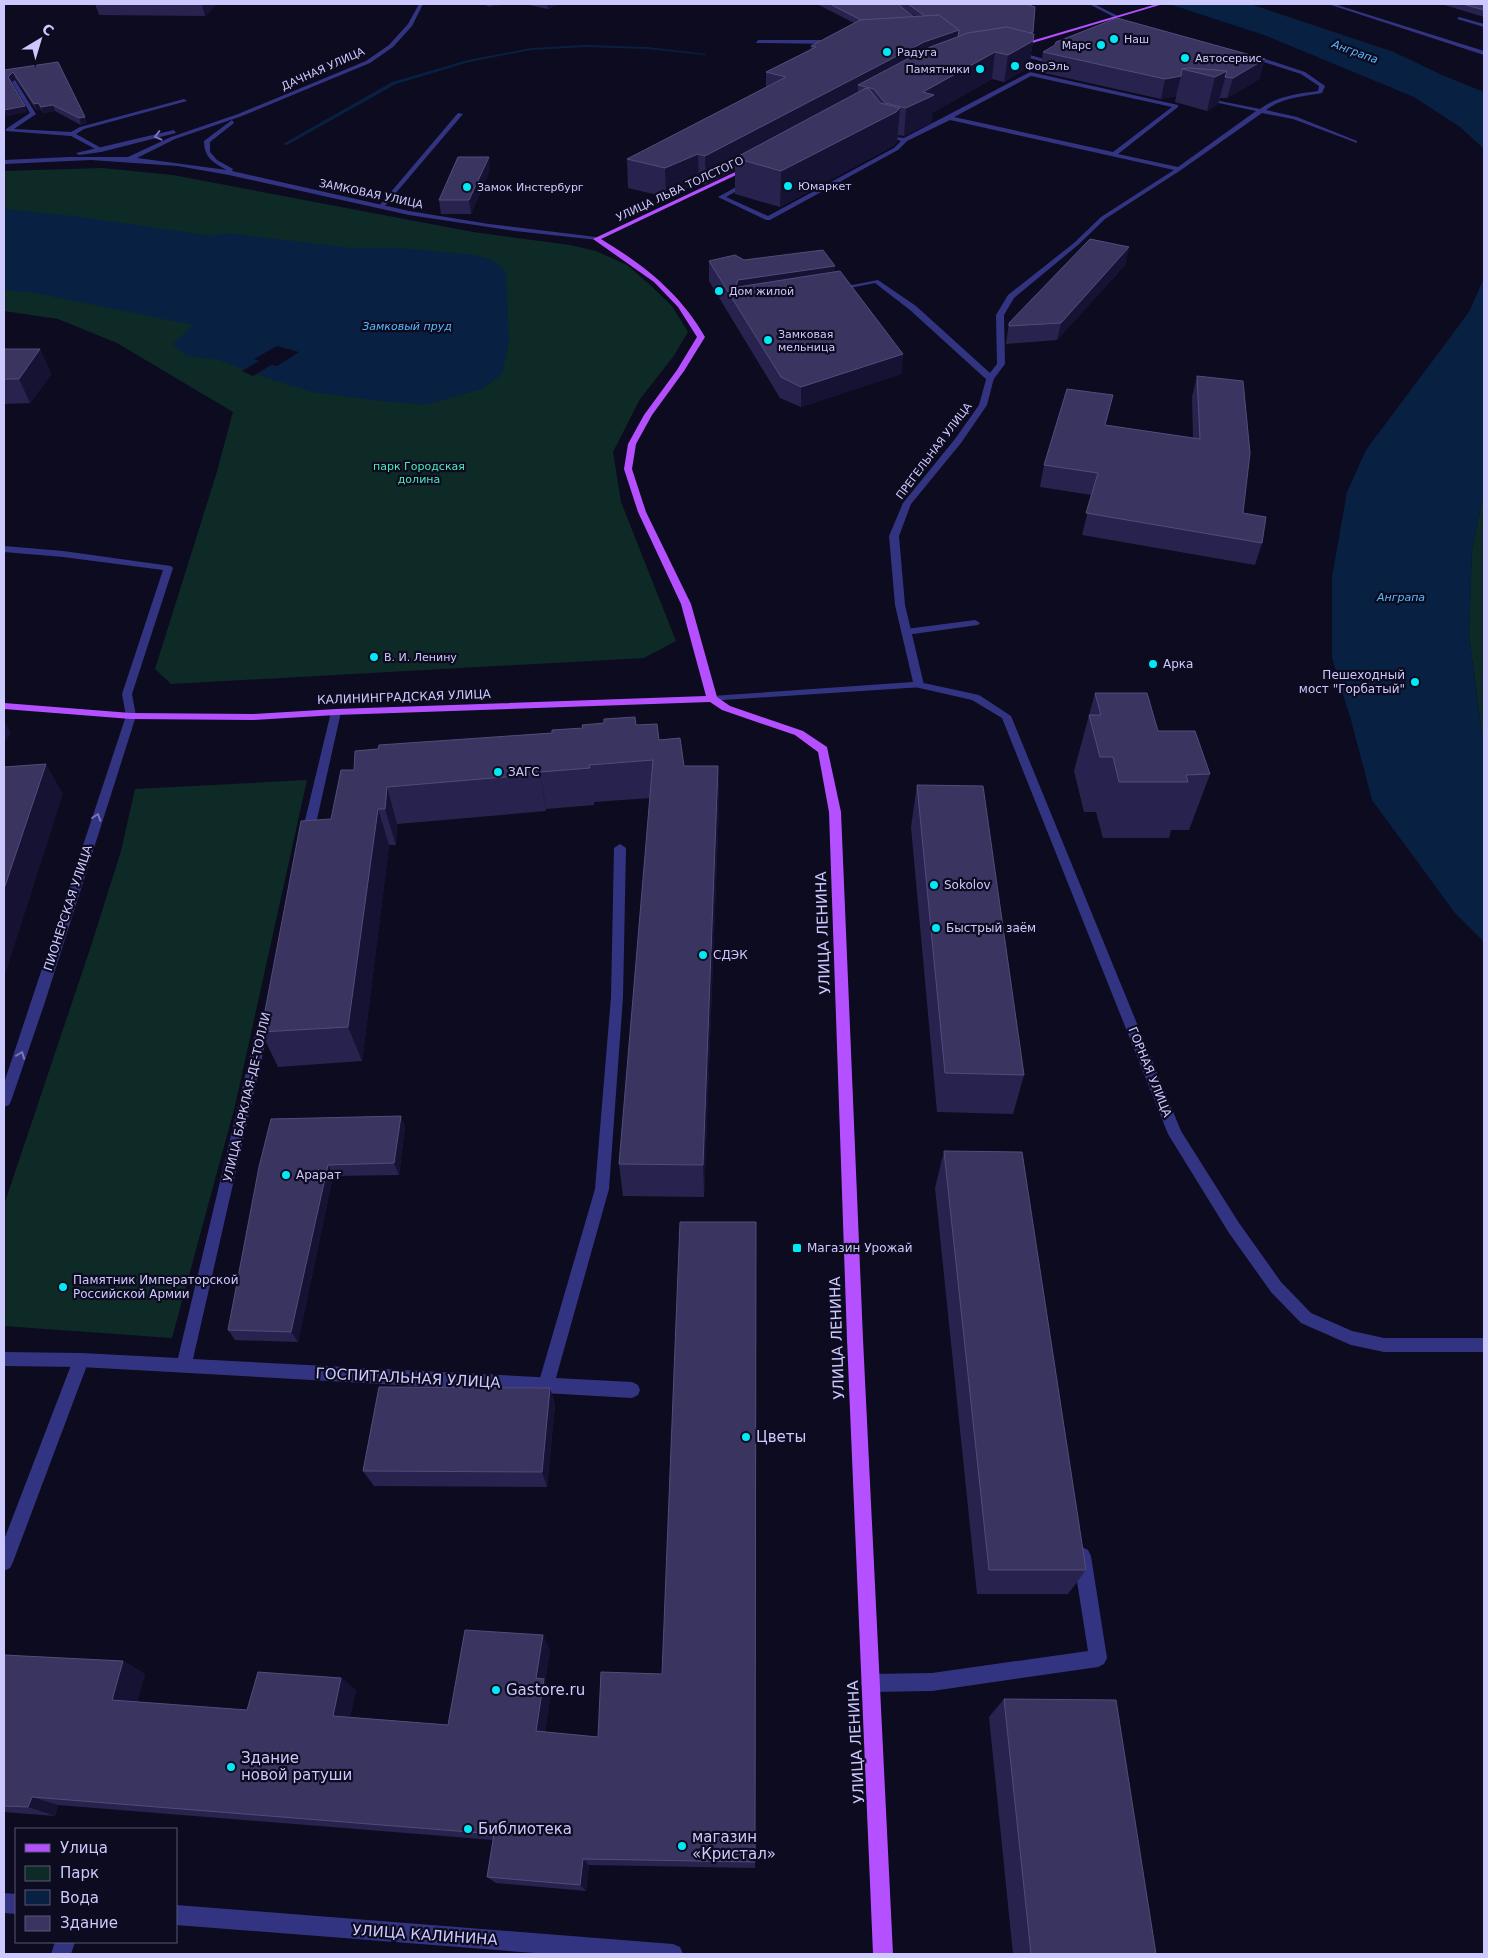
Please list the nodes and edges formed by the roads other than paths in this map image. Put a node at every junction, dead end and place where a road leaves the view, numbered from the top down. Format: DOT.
graph roads {
  1 [pos="421,4"];
  2 [pos="1091,4"];
  3 [pos="1160,4"];
  4 [pos="1330,4"];
  5 [pos="1116,16"];
  6 [pos="1459,18"];
  7 [pos="1091,24"];
  8 [pos="1484,26"];
  9 [pos="1106,30"];
  10 [pos="758,42"];
  11 [pos="838,42"];
  12 [pos="1011,49"];
  13 [pos="1484,53"];
  14 [pos="1239,54"];
  15 [pos="1030,74"];
  16 [pos="15,82"];
  17 [pos="1196,97"];
  18 [pos="1175,99"];
  19 [pos="184,101"];
  20 [pos="1161,103"];
  21 [pos="1261,112"];
  22 [pos="460,114"];
  23 [pos="240,115"];
  24 [pos="949,118"];
  25 [pos="7,131"];
  26 [pos="72,134"];
  27 [pos="891,137"];
  28 [pos="188,140"];
  29 [pos="905,140"];
  30 [pos="1356,142"];
  31 [pos="102,150"];
  32 [pos="161,154"];
  33 [pos="1113,155"];
  34 [pos="37,159"];
  35 [pos="128,160"];
  36 [pos="4,162"];
  37 [pos="144,162"];
  38 [pos="754,165"];
  39 [pos="1179,169"];
  40 [pos="239,174"];
  41 [pos="754,178"];
  42 [pos="381,207"];
  43 [pos="596,239"];
  44 [pos="823,290"];
  45 [pos="990,378"];
  46 [pos="4,549"];
  47 [pos="975,623"];
  48 [pos="906,632"];
  49 [pos="919,685"];
  50 [pos="712,699"];
  51 [pos="4,706"];
  52 [pos="336,712"];
  53 [pos="131,716"];
  54 [pos="620,848"];
  55 [pos="304,852"];
  56 [pos="268,1007"];
  57 [pos="4,1101"];
  58 [pos="1484,1346"];
  59 [pos="4,1358"];
  60 [pos="81,1360"];
  61 [pos="184,1366"];
  62 [pos="546,1385"];
  63 [pos="632,1390"];
  64 [pos="1080,1541"];
  65 [pos="4,1562"];
  66 [pos="870,1683"];
  67 [pos="178,1915"];
  68 [pos="673,1954"];
  69 [pos="883,1954"];
  1 -- 23 [label="street, ДАЧНАЯ УЛИЦА"];
  2 -- 5 [label="street"];
  3 -- 5 [label="main road"];
  4 -- 13 [label="street"];
  5 -- 7 [label="main road"];
  6 -- 8 [label="street"];
  7 -- 9 [label="street"];
  7 -- 12 [label="main road"];
  10 -- 11 [label="street"];
  12 -- 15 [label="street"];
  14 -- 21 [label="street"];
  15 -- 20 [label="street"];
  15 -- 24 [label="street"];
  16 -- 25 [label="street"];
  17 -- 21 [label="street"];
  18 -- 20 [label="street"];
  19 -- 26 [label="street"];
  20 -- 33 [label="street"];
  21 -- 30 [label="street"];
  21 -- 39 [label="street"];
  22 -- 42 [label="street"];
  23 -- 28 [label="street, ДАЧНАЯ УЛИЦА"];
  23 -- 31 [label="street, ДАЧНАЯ УЛИЦА, one-way"];
  23 -- 35 [label="street, ДАЧНАЯ УЛИЦА"];
  23 -- 40 [label="street, ДАЧНАЯ УЛИЦА"];
  24 -- 29 [label="street"];
  24 -- 33 [label="street"];
  25 -- 26 [label="street"];
  26 -- 31 [label="street"];
  27 -- 29 [label="street"];
  29 -- 41 [label="street"];
  31 -- 34 [label="street, ДАЧНАЯ УЛИЦА"];
  32 -- 37 [label="street"];
  33 -- 39 [label="street"];
  34 -- 35 [label="street, ДАЧНАЯ УЛИЦА"];
  34 -- 36 [label="street, ДАЧНАЯ УЛИЦА"];
  35 -- 37 [label="street, ДАЧНАЯ УЛИЦА"];
  37 -- 40 [label="street, ЗАМКОВАЯ УЛИЦА"];
  38 -- 43 [label="main road, УЛИЦА ЛЬВА ТОЛСТОГО"];
  39 -- 45 [label="street, ПРЕГЕЛЬНАЯ УЛИЦА"];
  40 -- 42 [label="street, ЗАМКОВАЯ УЛИЦА"];
  42 -- 43 [label="street, ЗАМКОВАЯ УЛИЦА"];
  43 -- 50 [label="main road"];
  44 -- 45 [label="street"];
  45 -- 48 [label="street, ПРЕГЕЛЬНАЯ УЛИЦА"];
  46 -- 53 [label="street"];
  47 -- 48 [label="street"];
  48 -- 49 [label="street, ПРЕГЕЛЬНАЯ УЛИЦА"];
  49 -- 50 [label="street, ГОРНАЯ УЛИЦА"];
  49 -- 58 [label="street, ГОРНАЯ УЛИЦА"];
  50 -- 52 [label="main road, КАЛИНИНГРАДСКАЯ УЛИЦА"];
  50 -- 66 [label="main road, УЛИЦА ЛЕНИНА"];
  51 -- 53 [label="main road, КАЛИНИНГРАДСКАЯ УЛИЦА"];
  52 -- 53 [label="main road, КАЛИНИНГРАДСКАЯ УЛИЦА"];
  52 -- 55 [label="street"];
  57 -- 53 [label="street, ПИОНЕРСКАЯ УЛИЦА, one-way"];
  54 -- 62 [label="street"];
  56 -- 61 [label="street, УЛИЦА БАРКЛАЯ-ДЕ-ТОЛЛИ"];
  59 -- 60 [label="street, ГОСПИТАЛЬНАЯ УЛИЦА"];
  60 -- 61 [label="street, ГОСПИТАЛЬНАЯ УЛИЦА"];
  60 -- 65 [label="street"];
  61 -- 62 [label="street, ГОСПИТАЛЬНАЯ УЛИЦА"];
  62 -- 63 [label="street, ГОСПИТАЛЬНАЯ УЛИЦА"];
  64 -- 66 [label="street"];
  66 -- 69 [label="main road, УЛИЦА ЛЕНИНА"];
  67 -- 68 [label="street, УЛИЦА КАЛИНИНА"];
}
